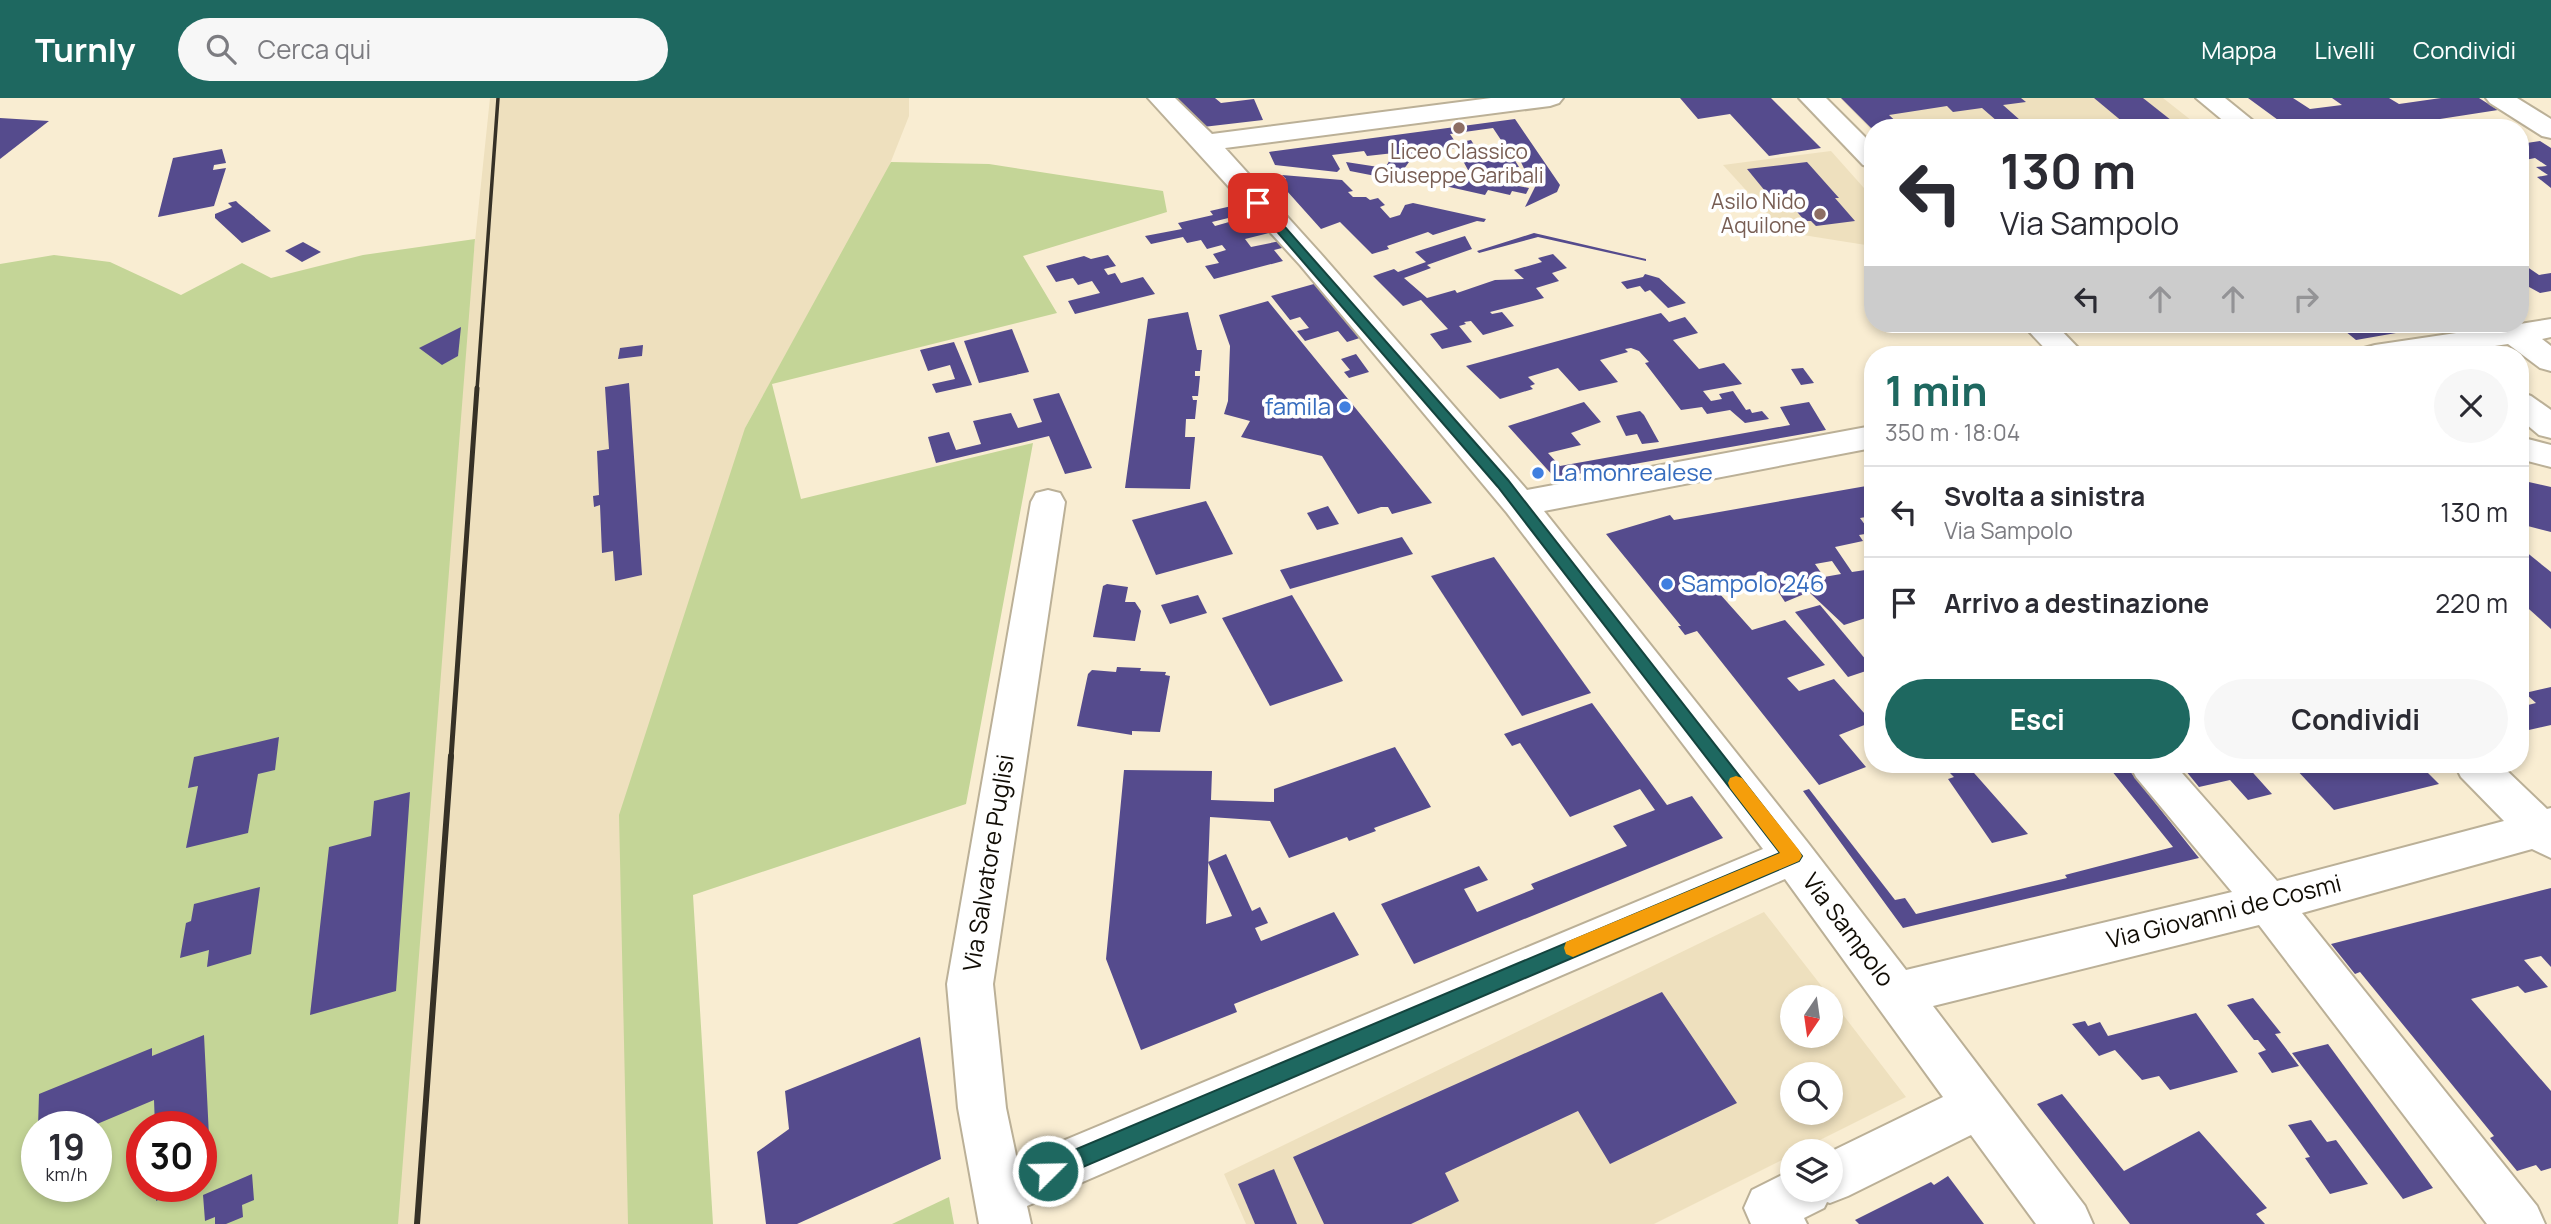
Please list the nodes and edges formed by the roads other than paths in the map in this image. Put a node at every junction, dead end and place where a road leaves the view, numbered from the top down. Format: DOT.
graph roads {
  1 [pos="1161,98"];
  2 [pos="1812,98"];
  3 [pos="2197,98"];
  4 [pos="2209,98"];
  5 [pos="2499,98"];
  6 [pos="1540,99"];
  7 [pos="2226,119"];
  8 [pos="2237,119"];
  9 [pos="2546,127"];
  10 [pos="1206,143"];
  11 [pos="1864,151"];
  12 [pos="2046,333"];
  13 [pos="2523,333"];
  14 [pos="2528,333"];
  15 [pos="2060,346"];
  16 [pos="2468,346"];
  17 [pos="2551,361"];
  18 [pos="1864,439"];
  19 [pos="2529,450"];
  20 [pos="2551,456"];
  21 [pos="1048,502"];
  22 [pos="1519,504"];
  23 [pos="2157,773"];
  24 [pos="2484,773"];
  25 [pos="2547,831"];
  26 [pos="1785,858"];
  27 [pos="2268,903"];
  28 [pos="1896,994"];
  29 [pos="1977,1106"];
  30 [pos="1843,1172"];
  31 [pos="1782,1202"];
  32 [pos="1001,1208"];
  33 [pos="1781,1224"];
  34 [pos="2067,1224"];
  35 [pos="2519,1224"];
  1 -- 10 [label="street, Via Sampolo"];
  2 -- 11 [label="street"];
  3 -- 7 [label="street"];
  4 -- 8 [label="street"];
  5 -- 9 [label="street"];
  6 -- 10 [label="street"];
  10 -- 22 [label="street, Via Sampolo"];
  12 -- 15 [label="street"];
  13 -- 16 [label="street"];
  14 -- 17 [label="street"];
  18 -- 22 [label="street"];
  19 -- 20 [label="street"];
  21 -- 32 [label="street, Via Salvatore Puglisi"];
  22 -- 26 [label="street, Via Sampolo"];
  23 -- 27 [label="street"];
  24 -- 25 [label="street"];
  25 -- 27 [label="street, Via Giovanni de Cosmi"];
  26 -- 28 [label="street, Via Sampolo"];
  26 -- 32 [label="street"];
  27 -- 28 [label="street, Via Giovanni de Cosmi"];
  27 -- 35 [label="street"];
  28 -- 29 [label="street, Via Sampolo"];
  29 -- 30 [label="street"];
  29 -- 34 [label="street, Via Sampolo"];
  31 -- 33 [label="street"];
}
